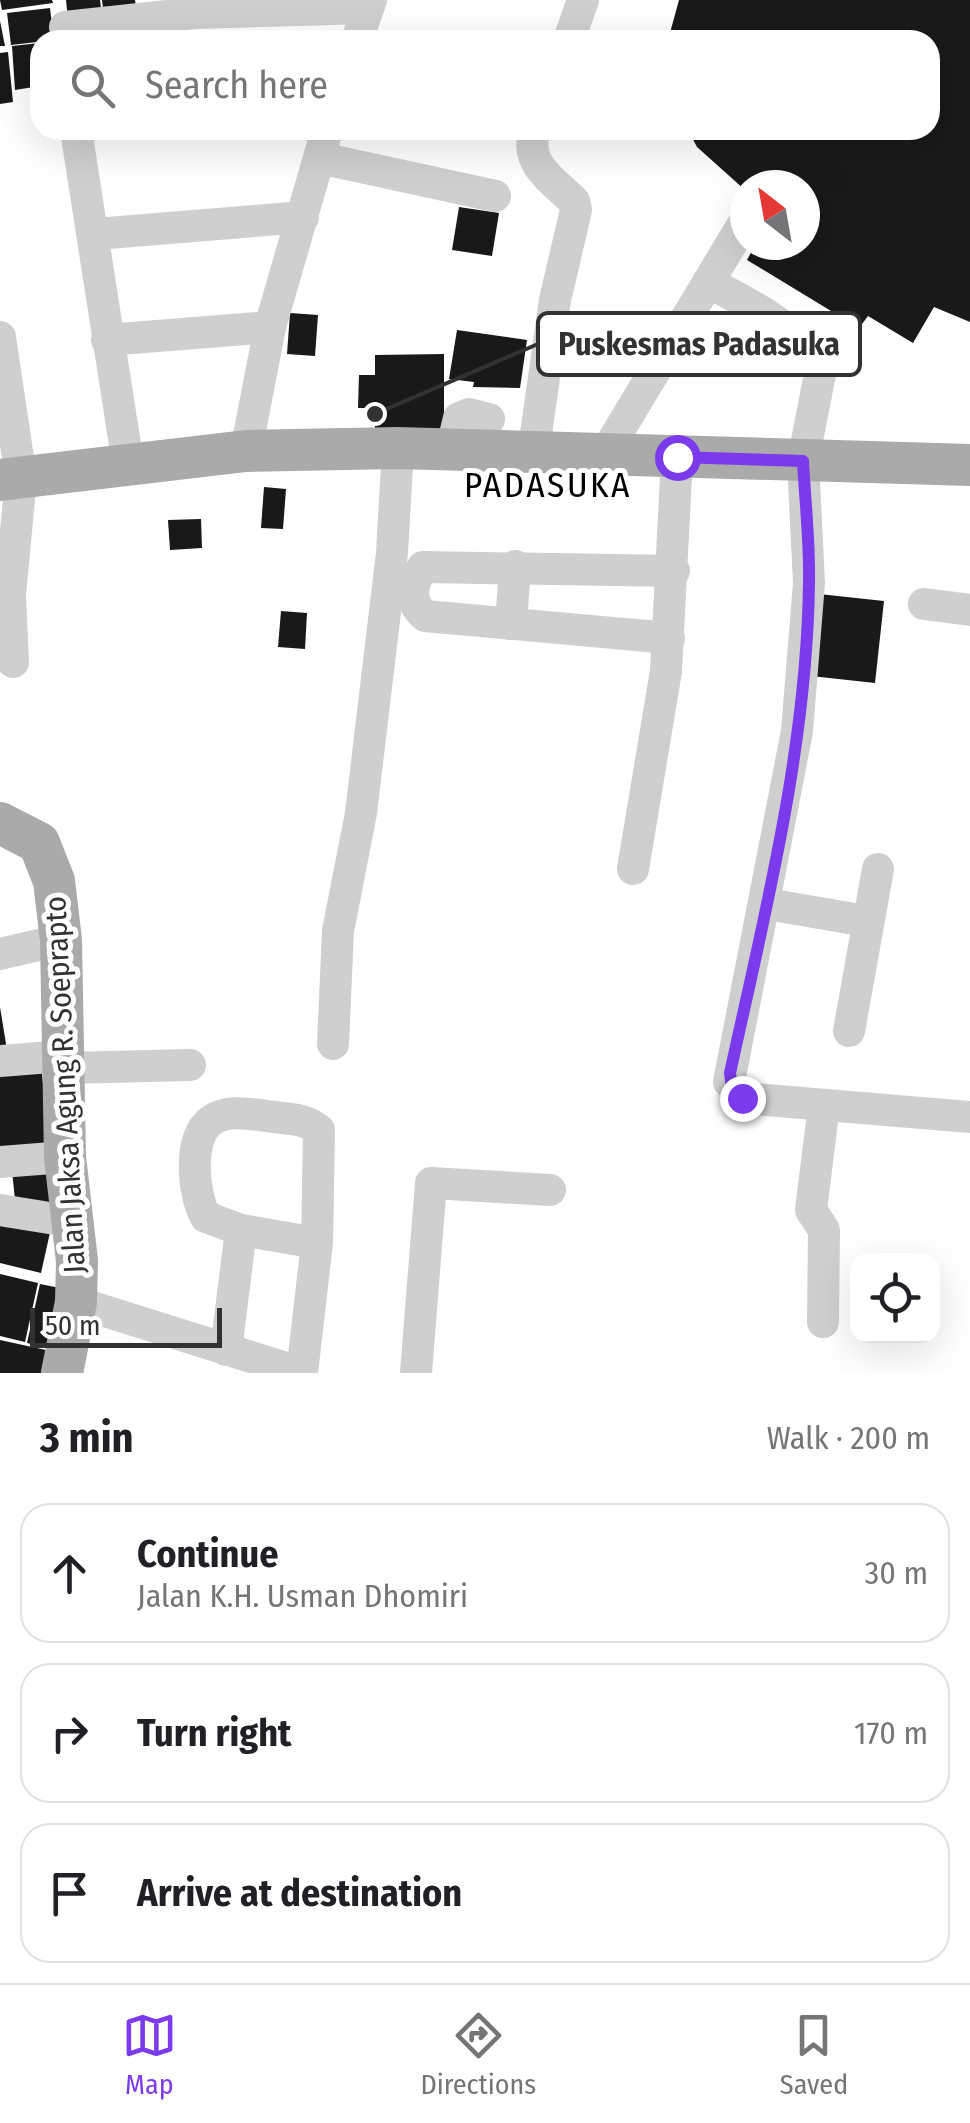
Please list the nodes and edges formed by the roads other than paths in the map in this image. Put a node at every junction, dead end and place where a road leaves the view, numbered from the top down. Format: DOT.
graph roads {
  1 [pos="584,0"];
  2 [pos="370,4"];
  3 [pos="65,22"];
  4 [pos="361,30"];
  5 [pos="572,30"];
  6 [pos="87,140"];
  7 [pos="531,140"];
  8 [pos="323,144"];
  9 [pos="494,196"];
  10 [pos="303,218"];
  11 [pos="96,234"];
  12 [pos="730,245"];
  13 [pos="708,282"];
  14 [pos="270,327"];
  15 [pos="0,336"];
  16 [pos="106,340"];
  17 [pos="489,419"];
  18 [pos="398,448"];
  19 [pos="246,451"];
  20 [pos="451,451"];
  21 [pos="532,455"];
  22 [pos="603,457"];
  23 [pos="677,457"];
  24 [pos="803,461"];
  25 [pos="128,464"];
  26 [pos="970,466"];
  27 [pos="11,479"];
  28 [pos="515,566"];
  29 [pos="674,570"];
  30 [pos="924,604"];
  31 [pos="970,610"];
  32 [pos="511,624"];
  33 [pos="669,638"];
  34 [pos="13,662"];
  35 [pos="0,823"];
  36 [pos="633,868"];
  37 [pos="878,869"];
  38 [pos="767,904"];
  39 [pos="866,921"];
  40 [pos="60,940"];
  41 [pos="0,954"];
  42 [pos="849,1032"];
  43 [pos="333,1044"];
  44 [pos="0,1061"];
  45 [pos="63,1062"];
  46 [pos="190,1065"];
  47 [pos="824,1105"];
  48 [pos="970,1117"];
  49 [pos="65,1157"];
  50 [pos="0,1162"];
  51 [pos="550,1190"];
  52 [pos="0,1210"];
  53 [pos="74,1222"];
  54 [pos="241,1230"];
  55 [pos="317,1244"];
  56 [pos="76,1302"];
  57 [pos="823,1322"];
  58 [pos="226,1350"];
  59 [pos="62,1373"];
  60 [pos="302,1373"];
  61 [pos="416,1373"];
  1 -- 5 [label="street"];
  2 -- 3 [label="street"];
  2 -- 4 [label="street"];
  6 -- 11 [label="street"];
  7 -- 21 [label="street"];
  8 -- 9 [label="street"];
  8 -- 10 [label="street"];
  10 -- 11 [label="street"];
  10 -- 14 [label="street"];
  11 -- 16 [label="street"];
  12 -- 13 [label="street"];
  13 -- 22 [label="street"];
  13 -- 24 [label="street"];
  14 -- 16 [label="street"];
  14 -- 19 [label="street"];
  15 -- 27 [label="street"];
  16 -- 25 [label="street"];
  17 -- 20 [label="street"];
  18 -- 19 [label="main road"];
  18 -- 20 [label="main road"];
  18 -- 43 [label="street"];
  19 -- 25 [label="main road"];
  20 -- 21 [label="main road"];
  21 -- 22 [label="main road"];
  22 -- 23 [label="main road"];
  23 -- 24 [label="main road"];
  23 -- 29 [label="street"];
  24 -- 26 [label="main road"];
  24 -- 38 [label="street"];
  25 -- 27 [label="main road"];
  27 -- 34 [label="street"];
  28 -- 29 [label="street"];
  28 -- 32 [label="street"];
  28 -- 32 [label="street"];
  29 -- 33 [label="street"];
  30 -- 31 [label="street"];
  32 -- 33 [label="street"];
  33 -- 36 [label="street"];
  35 -- 40 [label="main road, Jalan Jaksa Agung R. Soeprapto"];
  37 -- 39 [label="street"];
  38 -- 39 [label="street"];
  38 -- 47 [label="street"];
  39 -- 42 [label="street"];
  40 -- 41 [label="street"];
  40 -- 45 [label="main road, Jalan Jaksa Agung R. Soeprapto"];
  44 -- 45 [label="street"];
  45 -- 46 [label="street"];
  45 -- 49 [label="main road, Jalan Jaksa Agung R. Soeprapto"];
  47 -- 48 [label="street"];
  47 -- 57 [label="street"];
  49 -- 50 [label="street"];
  49 -- 53 [label="main road, Jalan Jaksa Agung R. Soeprapto"];
  51 -- 61 [label="street"];
  52 -- 53 [label="street"];
  53 -- 56 [label="main road, Jalan Jaksa Agung R. Soeprapto"];
  54 -- 55 [label="street"];
  54 -- 55 [label="street"];
  54 -- 58 [label="street"];
  55 -- 60 [label="street"];
  56 -- 58 [label="street"];
  56 -- 59 [label="main road, Jalan Jaksa Agung R. Soeprapto"];
  58 -- 60 [label="street"];
}
